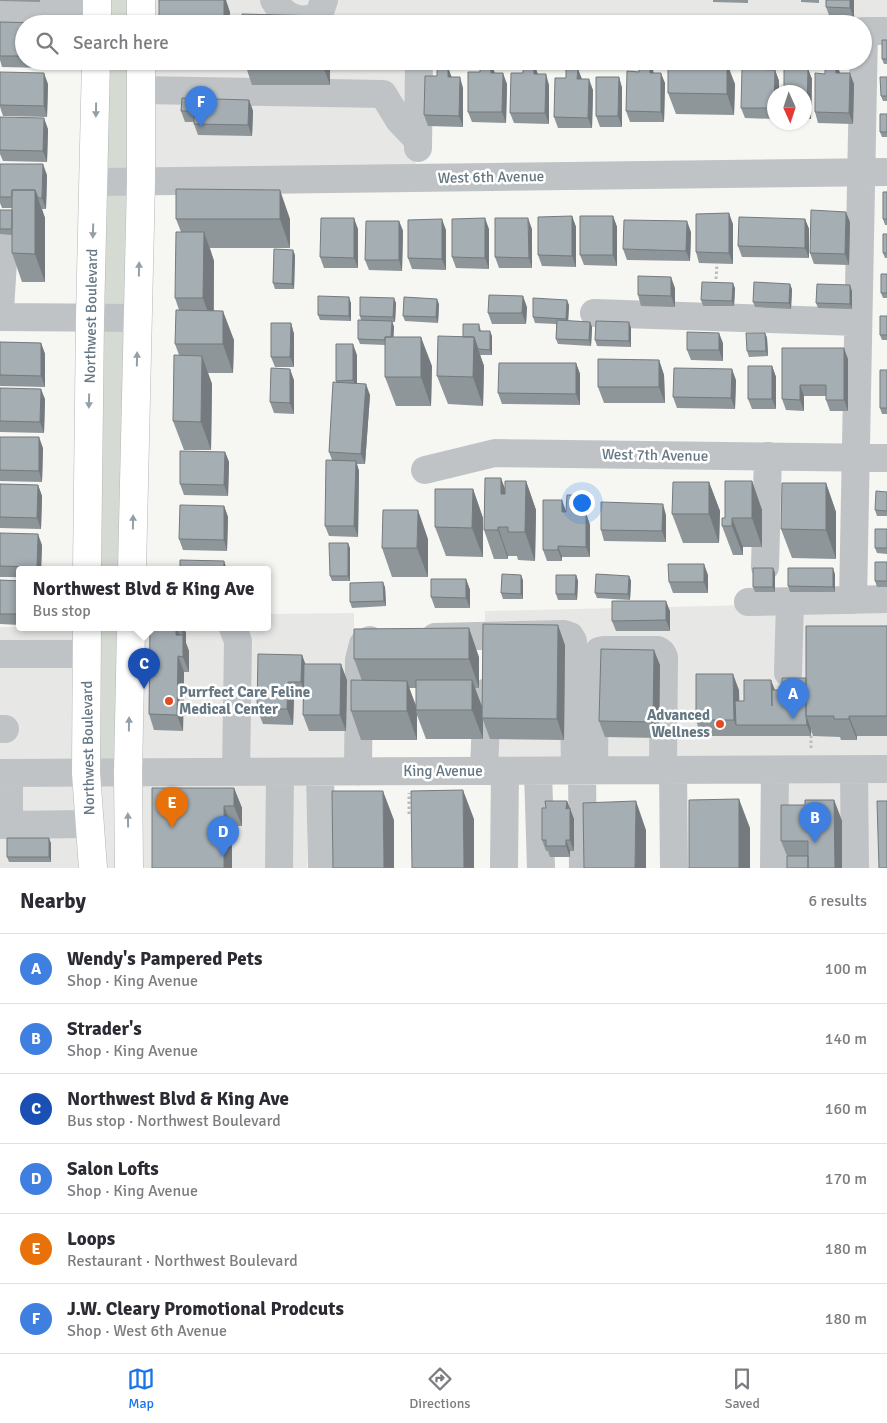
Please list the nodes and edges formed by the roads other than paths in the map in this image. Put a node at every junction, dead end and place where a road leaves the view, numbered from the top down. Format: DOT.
graph roads {
  1 [pos="141,0"];
  2 [pos="274,0"];
  3 [pos="324,0"];
  4 [pos="0,12"];
  5 [pos="97,13"];
  6 [pos="141,15"];
  7 [pos="287,15"];
  8 [pos="319,15"];
  9 [pos="872,31"];
  10 [pos="887,31"];
  11 [pos="96,70"];
  12 [pos="141,70"];
  13 [pos="419,70"];
  14 [pos="867,70"];
  15 [pos="141,90"];
  16 [pos="418,140"];
  17 [pos="874,172"];
  18 [pos="418,177"];
  19 [pos="95,182"];
  20 [pos="140,182"];
  21 [pos="4,244"];
  22 [pos="0,310"];
  23 [pos="594,312"];
  24 [pos="0,317"];
  25 [pos="90,318"];
  26 [pos="138,318"];
  27 [pos="858,322"];
  28 [pos="768,456"];
  29 [pos="855,457"];
  30 [pos="887,458"];
  31 [pos="425,470"];
  32 [pos="87,566"];
  33 [pos="132,566"];
  34 [pos="765,568"];
  35 [pos="887,599"];
  36 [pos="853,600"];
  37 [pos="790,601"];
  38 [pos="748,602"];
  39 [pos="131,631"];
  40 [pos="234,631"];
  41 [pos="488,636"];
  42 [pos="87,641"];
  43 [pos="0,654"];
  44 [pos="788,673"];
  45 [pos="668,770"];
  46 [pos="775,770"];
  47 [pos="854,770"];
  48 [pos="887,770"];
  49 [pos="494,771"];
  50 [pos="538,771"];
  51 [pos="584,771"];
  52 [pos="86,772"];
  53 [pos="128,772"];
  54 [pos="236,772"];
  55 [pos="280,772"];
  56 [pos="320,772"];
  57 [pos="358,772"];
  58 [pos="4,773"];
  59 [pos="90,824"];
  60 [pos="4,825"];
  61 [pos="93,868"];
  62 [pos="129,868"];
  63 [pos="279,868"];
  64 [pos="322,868"];
  65 [pos="504,868"];
  66 [pos="541,868"];
  67 [pos="583,868"];
  68 [pos="674,868"];
  69 [pos="774,868"];
  70 [pos="855,868"];
  1 -- 6 [label="main road"];
  2 -- 7 [label="street"];
  3 -- 8 [label="street"];
  4 -- 5 [label="street"];
  9 -- 10 [label="street"];
  11 -- 19 [label="main road, Northwest Boulevard, one-way"];
  12 -- 15 [label="main road"];
  13 -- 16 [label="street"];
  14 -- 17 [label="street"];
  15 -- 16 [label="street"];
  15 -- 20 [label="main road"];
  16 -- 18 [label="street"];
  17 -- 18 [label="street, West 6th Avenue"];
  17 -- 27 [label="street"];
  18 -- 20 [label="street, West 6th Avenue"];
  19 -- 20 [label="street, West 6th Avenue"];
  19 -- 25 [label="main road, Northwest Boulevard, one-way"];
  26 -- 20 [label="main road, one-way"];
  21 -- 22 [label="street"];
  23 -- 27 [label="street"];
  24 -- 25 [label="street"];
  25 -- 26 [label="street"];
  25 -- 32 [label="main road, Northwest Boulevard, one-way"];
  33 -- 26 [label="main road, one-way"];
  27 -- 29 [label="street"];
  28 -- 29 [label="street, West 7th Avenue"];
  28 -- 31 [label="street, West 7th Avenue"];
  28 -- 34 [label="street"];
  29 -- 30 [label="street, West 7th Avenue"];
  29 -- 36 [label="street"];
  35 -- 36 [label="street"];
  36 -- 37 [label="street"];
  37 -- 38 [label="street"];
  37 -- 44 [label="street"];
  53 -- 39 [label="main road, one-way"];
  40 -- 54 [label="street"];
  41 -- 49 [label="street"];
  41 -- 51 [label="street"];
  41 -- 57 [label="street"];
  42 -- 43 [label="street"];
  42 -- 52 [label="main road, Northwest Boulevard"];
  45 -- 46 [label="street, King Avenue"];
  45 -- 51 [label="street, King Avenue"];
  45 -- 51 [label="street"];
  45 -- 68 [label="street"];
  46 -- 47 [label="street, King Avenue"];
  46 -- 69 [label="street"];
  47 -- 48 [label="street, King Avenue"];
  47 -- 70 [label="street"];
  49 -- 50 [label="street, King Avenue"];
  49 -- 57 [label="street, King Avenue"];
  49 -- 65 [label="street"];
  50 -- 51 [label="street, King Avenue"];
  50 -- 66 [label="street"];
  51 -- 67 [label="street"];
  52 -- 53 [label="street, King Avenue"];
  52 -- 58 [label="street, King Avenue"];
  52 -- 59 [label="main road, Northwest Boulevard"];
  53 -- 54 [label="street, King Avenue"];
  62 -- 53 [label="main road, one-way"];
  54 -- 55 [label="street, King Avenue"];
  55 -- 56 [label="street, King Avenue"];
  55 -- 63 [label="street"];
  56 -- 57 [label="street, King Avenue"];
  56 -- 64 [label="street"];
  58 -- 60 [label="street"];
  59 -- 60 [label="street"];
  59 -- 61 [label="main road, Northwest Boulevard"];
}
